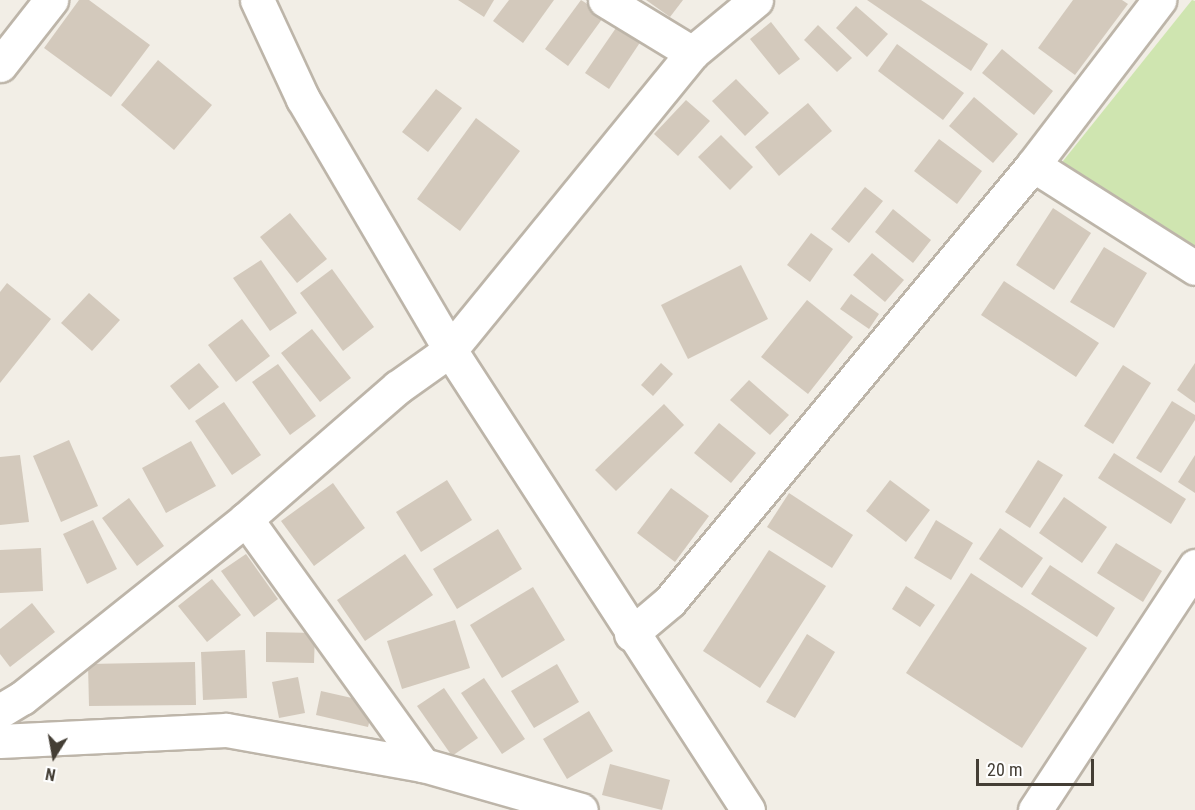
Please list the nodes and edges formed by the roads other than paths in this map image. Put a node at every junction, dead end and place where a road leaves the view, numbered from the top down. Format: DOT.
graph roads {
  1 [pos="51,0"];
  2 [pos="257,0"];
  3 [pos="605,0"];
  4 [pos="756,0"];
  5 [pos="1159,0"];
  6 [pos="692,53"];
  7 [pos="0,65"];
  8 [pos="1033,165"];
  9 [pos="1195,268"];
  10 [pos="450,350"];
  11 [pos="246,519"];
  12 [pos="1195,566"];
  13 [pos="631,634"];
  14 [pos="0,711"];
  15 [pos="0,741"];
  16 [pos="423,765"];
  17 [pos="581,810"];
  18 [pos="748,810"];
  19 [pos="1035,810"];
  1 -- 7 [label="street"];
  2 -- 10 [label="street"];
  3 -- 6 [label="street"];
  4 -- 6 [label="street"];
  5 -- 8 [label="street"];
  6 -- 10 [label="street"];
  8 -- 9 [label="street"];
  8 -- 13 [label="street"];
  10 -- 11 [label="street"];
  10 -- 13 [label="street"];
  11 -- 14 [label="street"];
  11 -- 16 [label="street"];
  12 -- 19 [label="street"];
  13 -- 18 [label="street"];
  15 -- 16 [label="street"];
  16 -- 17 [label="street"];
}
